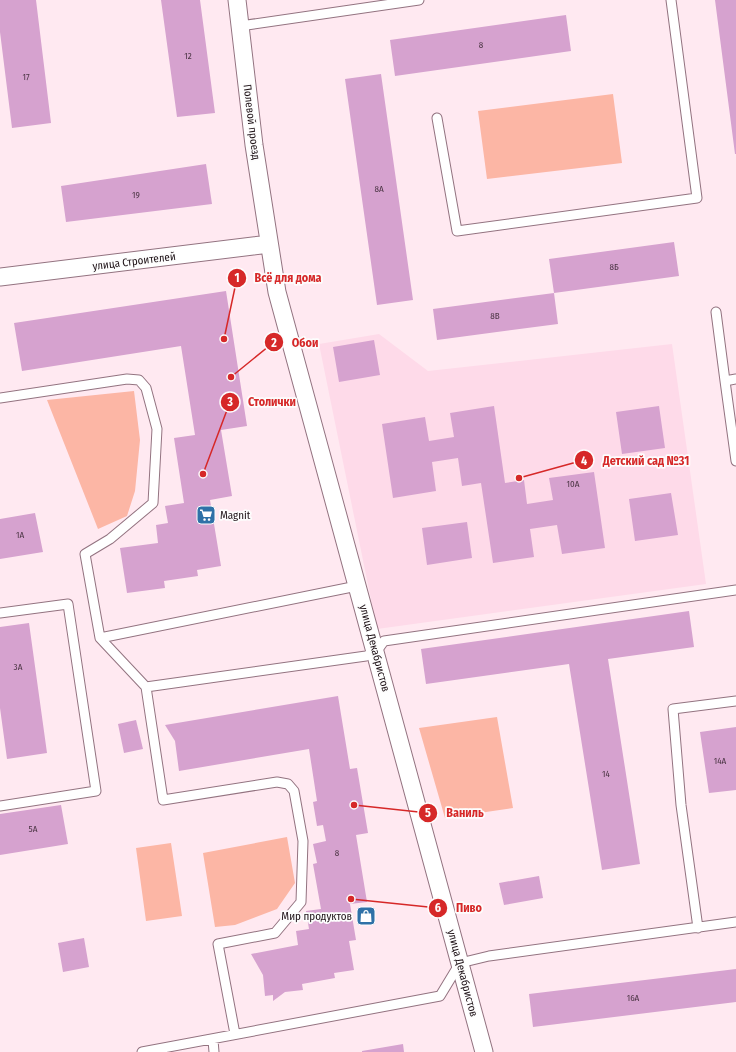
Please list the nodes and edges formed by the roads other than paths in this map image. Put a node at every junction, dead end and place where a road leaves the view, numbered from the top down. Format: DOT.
graph roads {
  1 [pos="237,0"];
  2 [pos="419,0"];
  3 [pos="671,0"];
  4 [pos="240,26"];
  5 [pos="437,118"];
  6 [pos="269,244"];
  7 [pos="0,277"];
  8 [pos="716,312"];
  9 [pos="736,379"];
  10 [pos="725,381"];
  11 [pos="0,398"];
  12 [pos="736,461"];
  13 [pos="357,586"];
  14 [pos="736,590"];
  15 [pos="0,613"];
  16 [pos="100,638"];
  17 [pos="376,652"];
  18 [pos="146,687"];
  19 [pos="736,701"];
  20 [pos="0,806"];
  21 [pos="736,922"];
  22 [pos="698,928"];
  23 [pos="460,963"];
  24 [pos="235,1034"];
  25 [pos="213,1040"];
  26 [pos="142,1052"];
  27 [pos="214,1052"];
  28 [pos="484,1052"];
  1 -- 4 [label="street, Полевой проезд"];
  2 -- 4 [label="lane"];
  3 -- 5 [label="lane"];
  4 -- 6 [label="street, Полевой проезд"];
  6 -- 7 [label="street, улица Строителей"];
  6 -- 13 [label="street, улица Декабристов"];
  8 -- 10 [label="lane"];
  9 -- 10 [label="lane"];
  10 -- 12 [label="lane"];
  11 -- 16 [label="lane"];
  13 -- 16 [label="lane"];
  13 -- 17 [label="street, улица Декабристов"];
  14 -- 17 [label="lane"];
  15 -- 20 [label="lane"];
  16 -- 18 [label="lane"];
  17 -- 18 [label="lane"];
  17 -- 23 [label="street, улица Декабристов"];
  18 -- 24 [label="lane"];
  19 -- 22 [label="lane"];
  21 -- 22 [label="lane"];
  22 -- 23 [label="lane"];
  23 -- 24 [label="lane"];
  23 -- 28 [label="street, улица Декабристов"];
  24 -- 25 [label="lane"];
  25 -- 26 [label="lane"];
  25 -- 27 [label="lane"];
}
